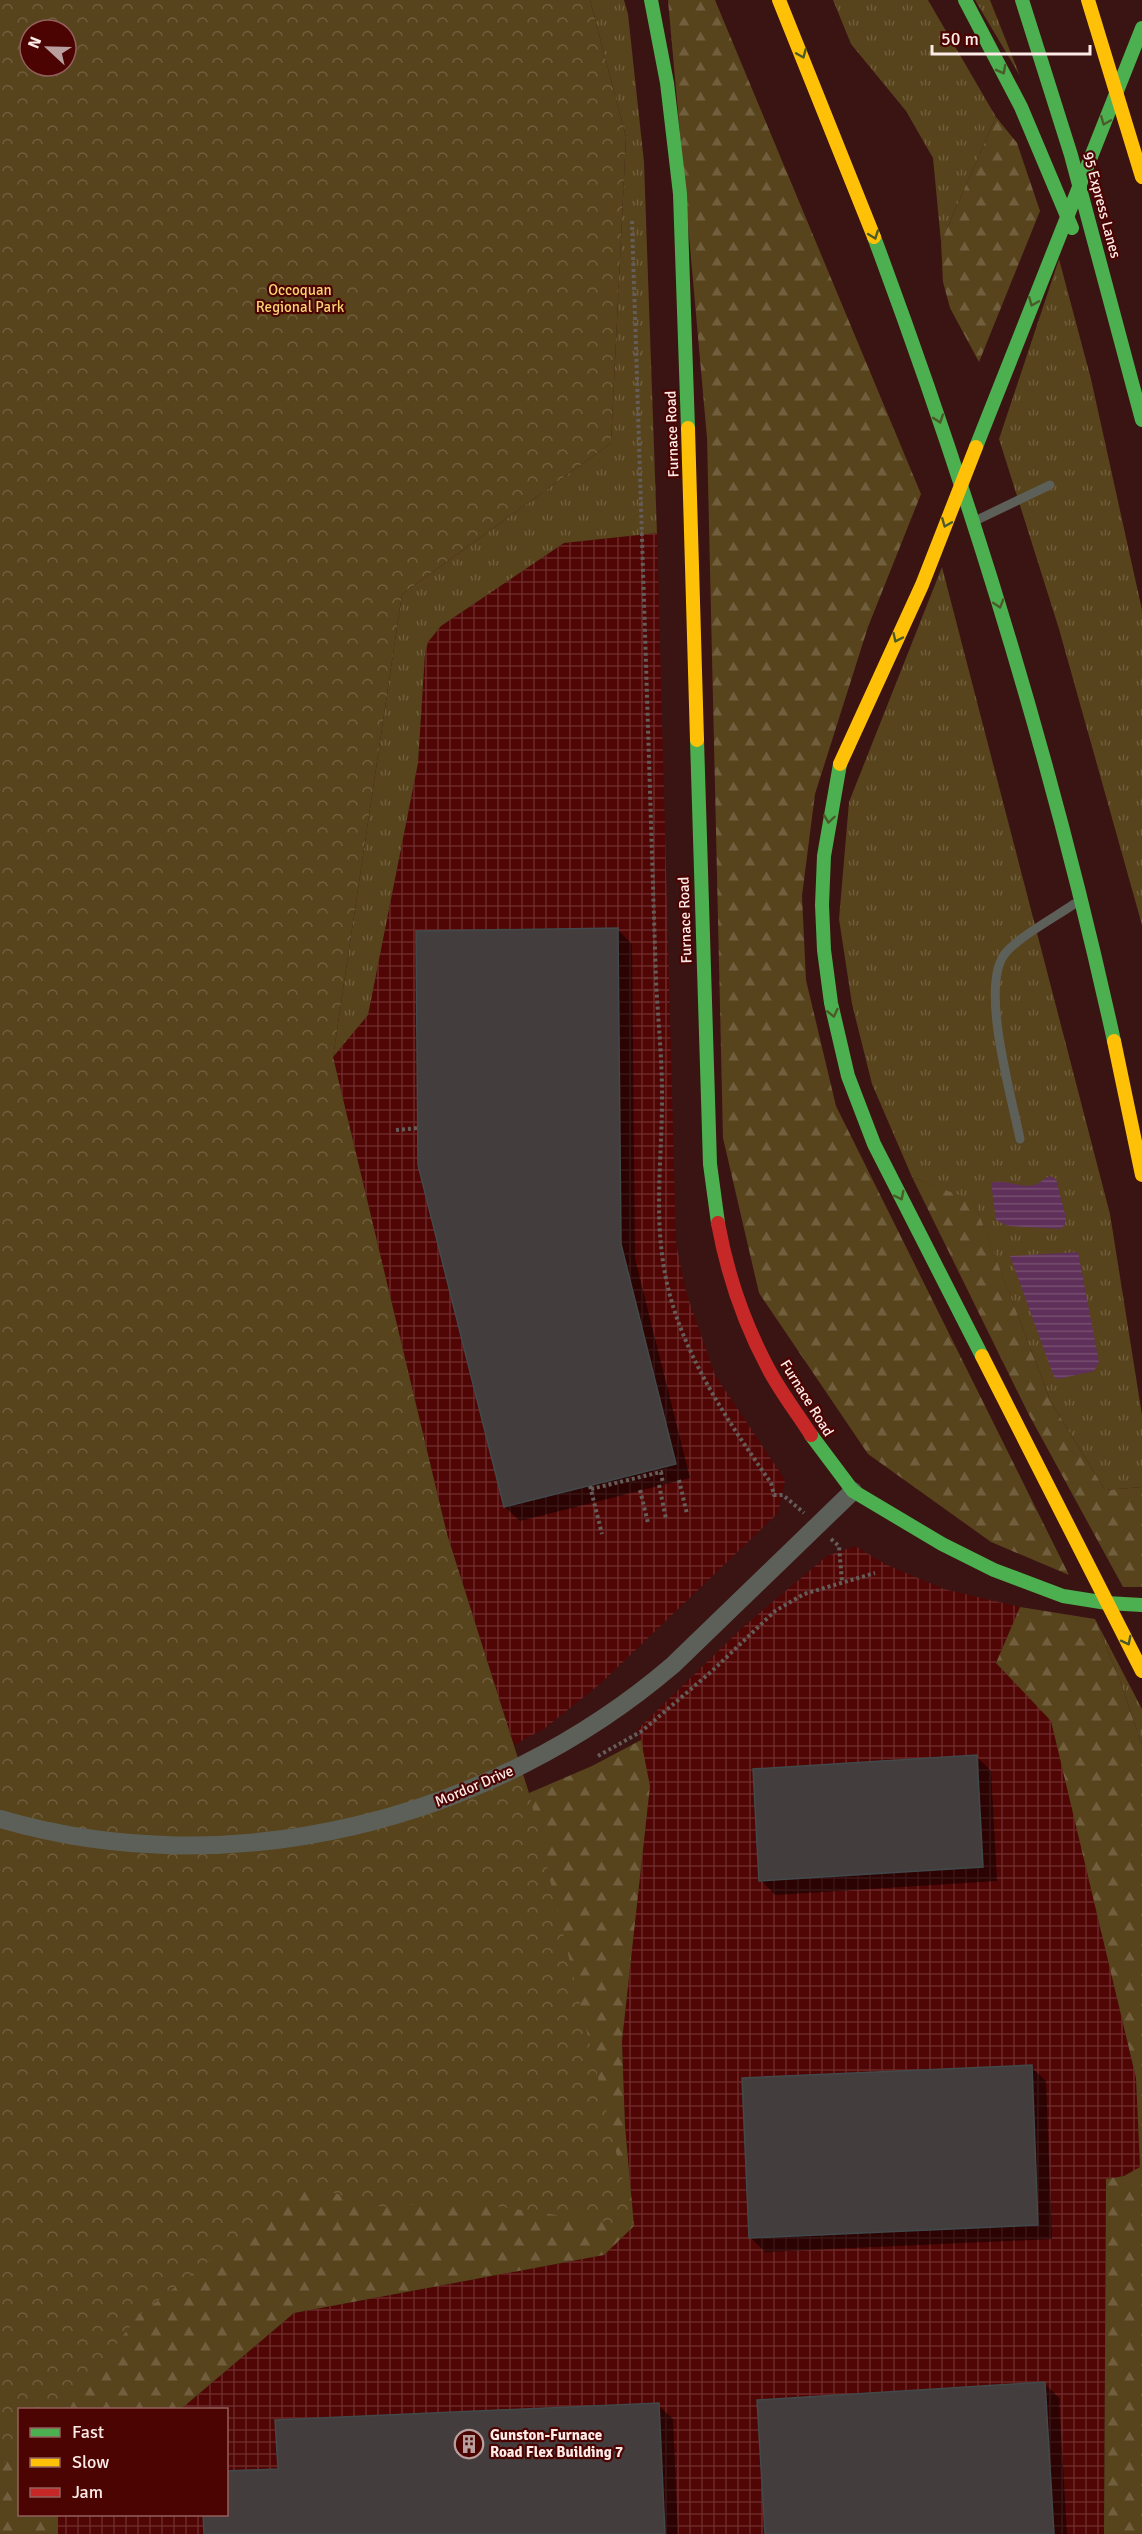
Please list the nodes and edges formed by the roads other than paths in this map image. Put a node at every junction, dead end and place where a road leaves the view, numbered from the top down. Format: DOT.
graph roads {
  1 [pos="651,0"];
  2 [pos="779,0"];
  3 [pos="965,0"];
  4 [pos="1022,0"];
  5 [pos="1088,0"];
  6 [pos="1142,28"];
  7 [pos="1142,177"];
  8 [pos="1075,236"];
  9 [pos="1084,258"];
  10 [pos="1129,365"];
  11 [pos="1142,420"];
  12 [pos="1050,485"];
  13 [pos="974,521"];
  14 [pos="1081,899"];
  15 [pos="1020,1139"];
  16 [pos="1142,1175"];
  17 [pos="853,1491"];
  18 [pos="1142,1605"];
  19 [pos="1142,1671"];
  20 [pos="0,1819"];
  1 -- 17 [label="main road, Furnace Road"];
  2 -- 13 [label="main road, one-way"];
  3 -- 8 [label="main road, one-way"];
  4 -- 10 [label="main road, 95 Express Lanes"];
  5 -- 7 [label="main road"];
  6 -- 19 [label="main road, one-way"];
  9 -- 10 [label="main road"];
  10 -- 11 [label="main road, 95 Express Lanes"];
  12 -- 13 [label="lane"];
  13 -- 14 [label="main road, one-way"];
  14 -- 15 [label="lane"];
  14 -- 16 [label="main road"];
  17 -- 18 [label="main road, Furnace Road"];
  17 -- 20 [label="street, Mordor Drive"];
}
